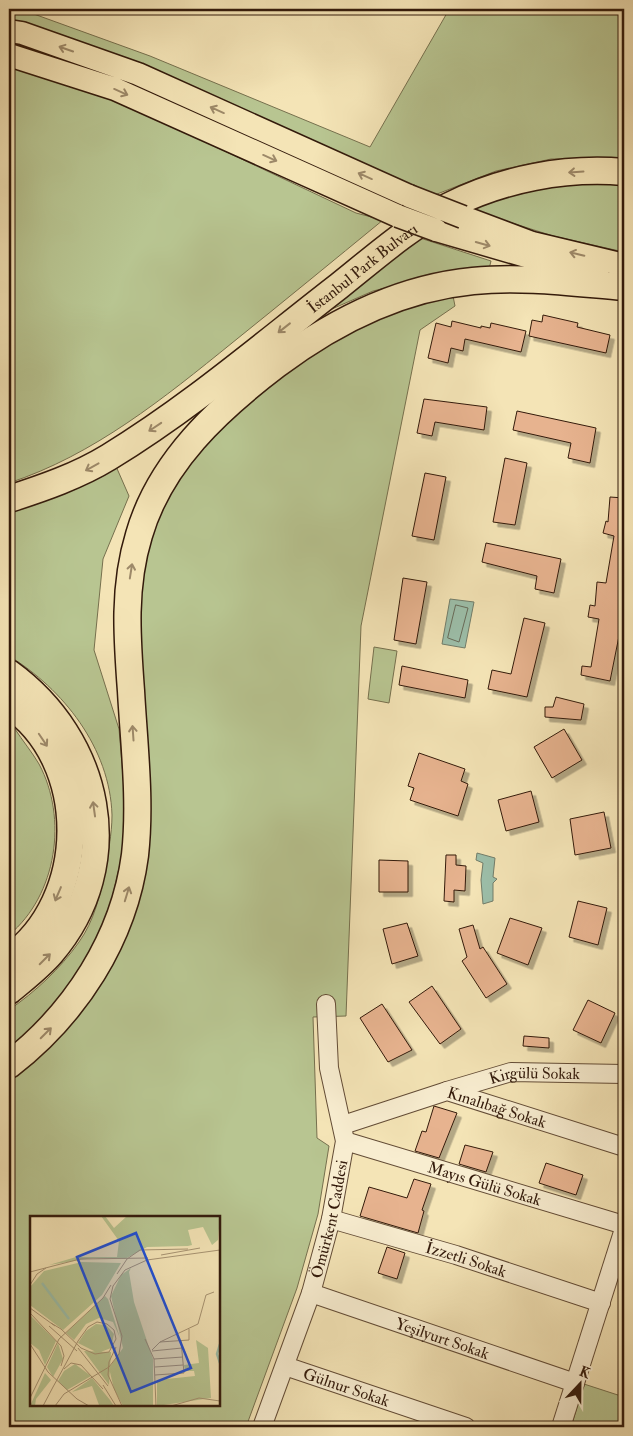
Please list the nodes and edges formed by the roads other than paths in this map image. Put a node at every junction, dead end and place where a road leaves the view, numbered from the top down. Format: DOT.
graph roads {
  1 [pos="9,31"];
  2 [pos="9,54"];
  3 [pos="624,172"];
  4 [pos="624,265"];
  5 [pos="624,286"];
  6 [pos="9,499"];
  7 [pos="9,673"];
  8 [pos="9,706"];
  9 [pos="9,958"];
  10 [pos="9,991"];
  11 [pos="326,1004"];
  12 [pos="9,1065"];
  13 [pos="624,1074"];
  14 [pos="447,1091"];
  15 [pos="344,1133"];
  16 [pos="624,1147"];
  17 [pos="331,1219"];
  18 [pos="624,1225"];
  19 [pos="624,1229"];
  20 [pos="311,1293"];
  21 [pos="600,1303"];
  22 [pos="285,1366"];
  23 [pos="575,1383"];
  24 [pos="262,1427"];
  25 [pos="466,1427"];
  26 [pos="561,1427"];
  4 -- 1 [label="main road, one-way, bridge"];
  2 -- 5 [label="main road, İstanbul Park Bulvarı, one-way, bridge"];
  3 -- 6 [label="highway, İstanbul Park Bulvarı, one-way"];
  12 -- 5 [label="highway, one-way"];
  10 -- 7 [label="highway, one-way"];
  8 -- 9 [label="highway, one-way"];
  11 -- 15 [label="street, Ömürkent Caddesi"];
  13 -- 14 [label="street, Kirgülü Sokak"];
  14 -- 15 [label="street, Kınalıbağ Sokak"];
  14 -- 16 [label="street, Kınalıbağ Sokak"];
  15 -- 17 [label="street, Ömürkent Caddesi"];
  15 -- 18 [label="street, Mayıs Gülü Sokak"];
  17 -- 20 [label="street, Ömürkent Caddesi"];
  17 -- 21 [label="street, İzzetli Sokak"];
  19 -- 21 [label="street"];
  20 -- 22 [label="street, Ömürkent Caddesi"];
  20 -- 23 [label="street, Yeşilyurt Sokak"];
  21 -- 23 [label="street"];
  22 -- 24 [label="street, Ömürkent Caddesi"];
  22 -- 25 [label="street, Gülnur Sokak"];
  23 -- 26 [label="street"];
}
